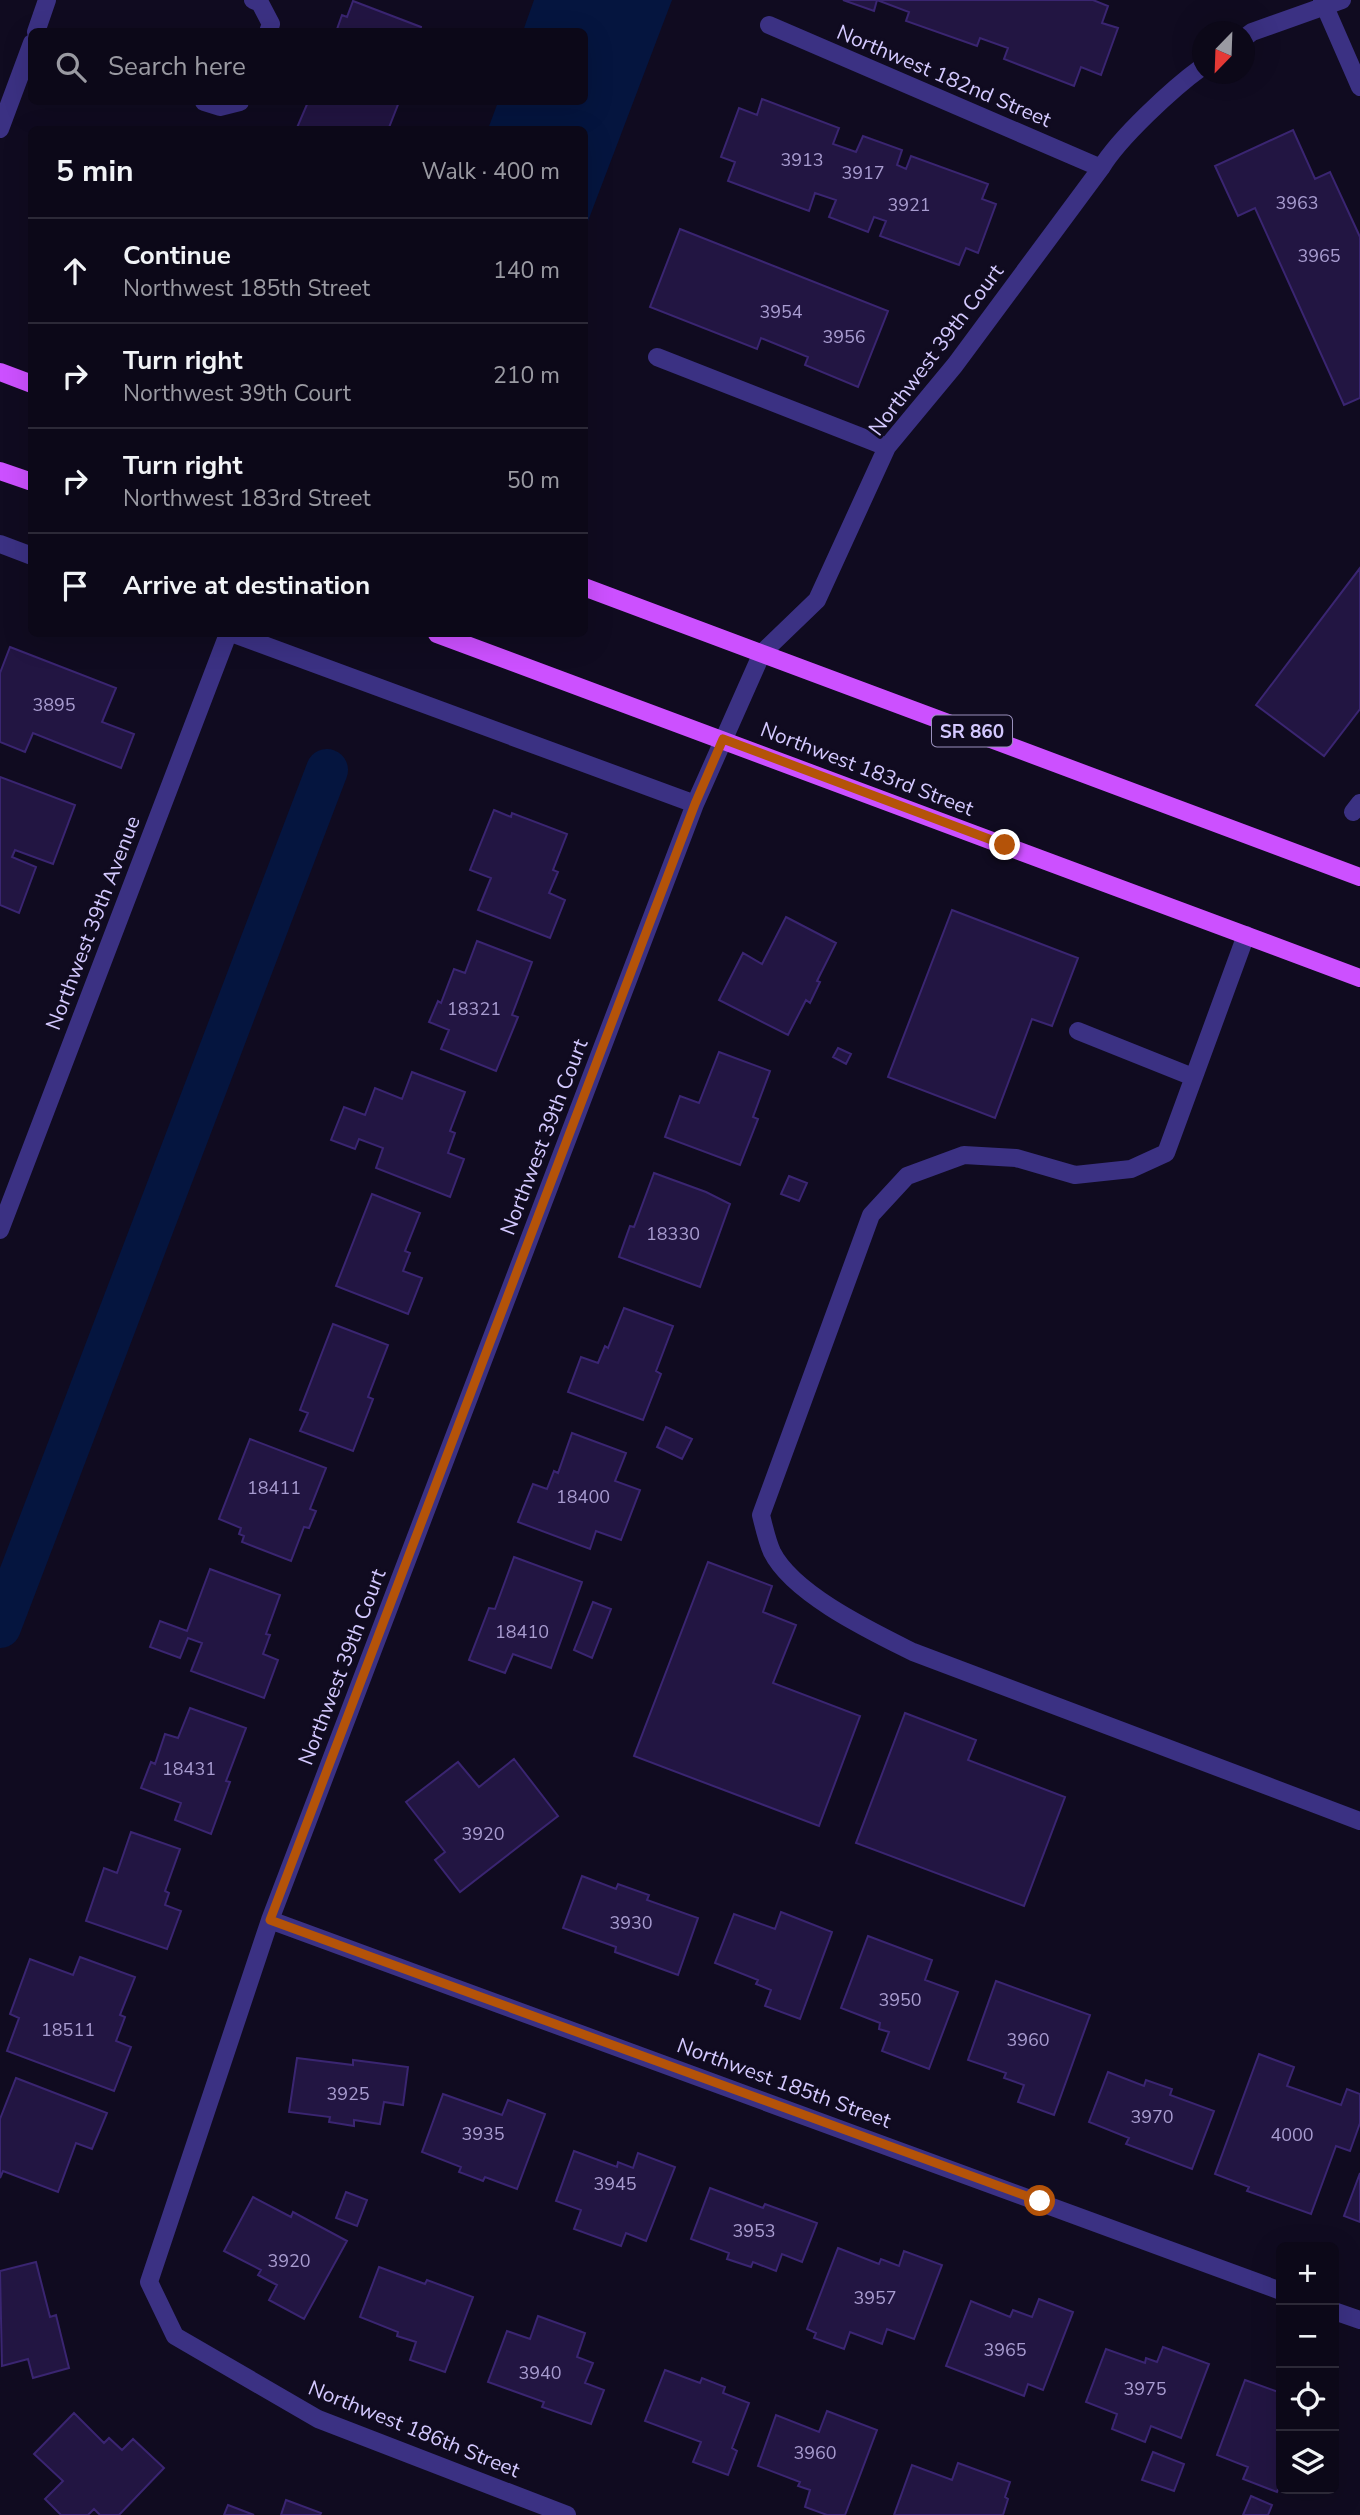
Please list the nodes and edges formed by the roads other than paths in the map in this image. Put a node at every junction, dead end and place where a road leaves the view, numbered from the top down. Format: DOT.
graph roads {
  1 [pos="47,0"];
  2 [pos="253,0"];
  3 [pos="1342,0"];
  4 [pos="1323,3"];
  5 [pos="769,25"];
  6 [pos="37,28"];
  7 [pos="270,28"];
  8 [pos="1255,31"];
  9 [pos="28,54"];
  10 [pos="1192,75"];
  11 [pos="1360,87"];
  12 [pos="0,129"];
  13 [pos="1101,168"];
  14 [pos="657,358"];
  15 [pos="0,372"];
  16 [pos="28,382"];
  17 [pos="887,447"];
  18 [pos="0,471"];
  19 [pos="28,481"];
  20 [pos="0,544"];
  21 [pos="28,554"];
  22 [pos="588,588"];
  23 [pos="227,637"];
  24 [pos="242,637"];
  25 [pos="445,637"];
  26 [pos="762,653"];
  27 [pos="723,739"];
  28 [pos="695,804"];
  29 [pos="1360,877"];
  30 [pos="1246,935"];
  31 [pos="1360,978"];
  32 [pos="1078,1031"];
  33 [pos="1194,1077"];
  34 [pos="0,1230"];
  35 [pos="1360,1821"];
  36 [pos="270,1920"];
  37 [pos="1276,2289"];
  38 [pos="1339,2313"];
  39 [pos="1360,2320"];
  40 [pos="175,2336"];
  41 [pos="567,2515"];
  1 -- 6 [label="street"];
  2 -- 7 [label="street"];
  3 -- 4 [label="street"];
  4 -- 8 [label="street"];
  4 -- 11 [label="street"];
  5 -- 13 [label="street, Northwest 182nd Street"];
  9 -- 12 [label="street"];
  10 -- 13 [label="street, Northwest 39th Court"];
  13 -- 17 [label="street, Northwest 39th Court"];
  14 -- 17 [label="street"];
  15 -- 16 [label="main road"];
  17 -- 26 [label="street, Northwest 39th Court"];
  18 -- 19 [label="main road"];
  20 -- 21 [label="street"];
  22 -- 26 [label="main road, SR 860"];
  23 -- 34 [label="street, Northwest 39th Avenue"];
  24 -- 28 [label="street"];
  25 -- 27 [label="main road, Northwest 183rd Street"];
  26 -- 27 [label="street, Northwest 39th Court"];
  26 -- 29 [label="main road, SR 860"];
  27 -- 28 [label="street, Northwest 39th Court"];
  27 -- 30 [label="main road, Northwest 183rd Street"];
  28 -- 36 [label="street, Northwest 39th Court"];
  30 -- 31 [label="main road, Northwest 183rd Street"];
  30 -- 33 [label="street"];
  32 -- 33 [label="street"];
  33 -- 35 [label="street"];
  36 -- 37 [label="street, Northwest 185th Street"];
  36 -- 40 [label="street, Northwest 39th Court"];
  38 -- 39 [label="street"];
  40 -- 41 [label="street, Northwest 186th Street"];
}
